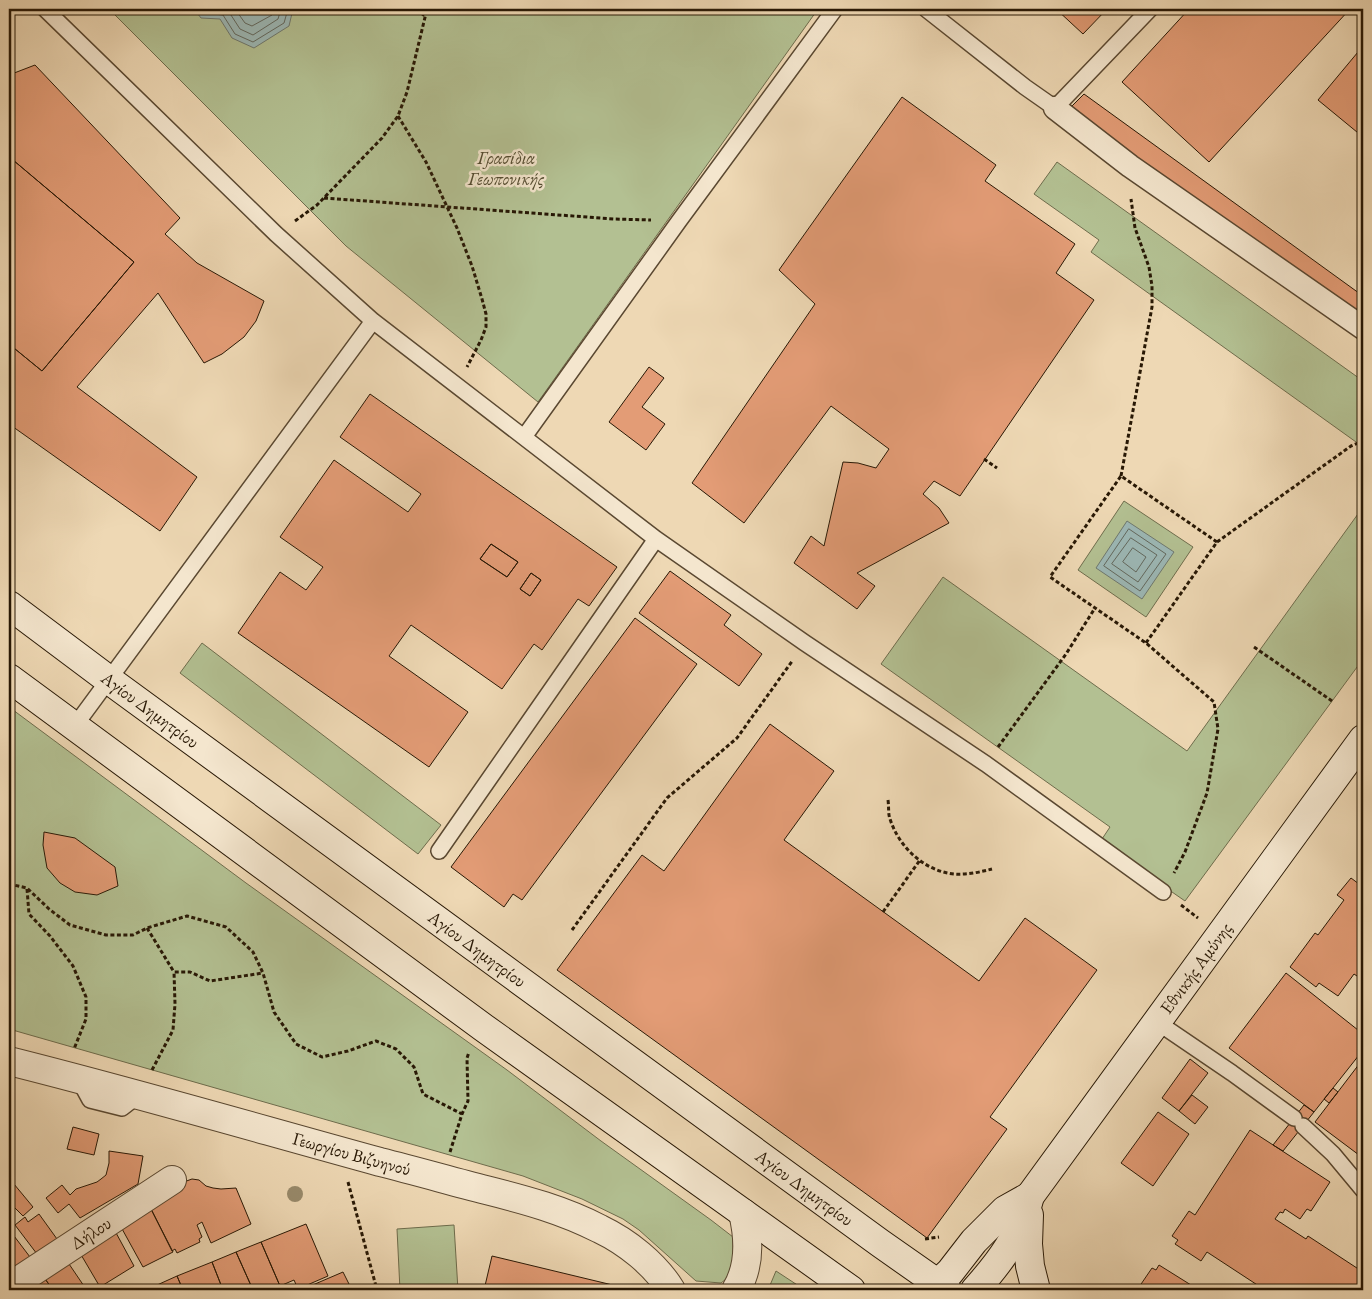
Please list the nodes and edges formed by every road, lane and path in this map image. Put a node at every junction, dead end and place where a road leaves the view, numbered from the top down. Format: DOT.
graph roads {
  1 [pos="45,9"];
  2 [pos="416,9"];
  3 [pos="427,9"];
  4 [pos="835,9"];
  5 [pos="926,9"];
  6 [pos="1150,9"];
  7 [pos="425,16"];
  8 [pos="1055,108"];
  9 [pos="398,116"];
  10 [pos="1130,166"];
  11 [pos="324,198"];
  12 [pos="447,207"];
  13 [pos="679,221"];
  14 [pos="276,234"];
  15 [pos="373,321"];
  16 [pos="1363,328"];
  17 [pos="454,384"];
  18 [pos="524,437"];
  19 [pos="1363,441"];
  20 [pos="984,460"];
  21 [pos="997,468"];
  22 [pos="1121,476"];
  23 [pos="656,539"];
  24 [pos="1217,542"];
  25 [pos="9,605"];
  26 [pos="1095,608"];
  27 [pos="1146,643"];
  28 [pos="805,644"];
  29 [pos="1254,647"];
  30 [pos="9,678"];
  31 [pos="109,680"];
  32 [pos="1332,701"];
  33 [pos="74,727"];
  34 [pos="1006,736"];
  35 [pos="1363,739"];
  36 [pos="888,800"];
  37 [pos="439,852"];
  38 [pos="920,860"];
  39 [pos="992,869"];
  40 [pos="9,884"];
  41 [pos="27,888"];
  42 [pos="1163,892"];
  43 [pos="883,912"];
  44 [pos="147,928"];
  45 [pos="572,930"];
  46 [pos="174,972"];
  47 [pos="264,973"];
  48 [pos="1157,1022"];
  49 [pos="468,1054"];
  50 [pos="9,1060"];
  51 [pos="76,1081"];
  52 [pos="138,1097"];
  53 [pos="462,1114"];
  54 [pos="339,1150"];
  55 [pos="449,1155"];
  56 [pos="172,1180"];
  57 [pos="1363,1190"];
  58 [pos="1030,1196"];
  59 [pos="743,1213"];
  60 [pos="969,1247"];
  61 [pos="887,1248"];
  62 [pos="9,1286"];
  63 [pos="936,1289"];
  64 [pos="377,1290"];
  65 [pos="670,1290"];
  66 [pos="736,1290"];
  67 [pos="851,1290"];
  68 [pos="975,1290"];
  69 [pos="1036,1290"];
  1 -- 14 [label="lane"];
  2 -- 7 [label="path"];
  3 -- 7 [label="path"];
  4 -- 13 [label="lane"];
  5 -- 8 [label="lane"];
  6 -- 8 [label="lane"];
  7 -- 9 [label="path"];
  8 -- 10 [label="street"];
  9 -- 11 [label="path"];
  9 -- 12 [label="path"];
  10 -- 16 [label="street"];
  10 -- 22 [label="path"];
  11 -- 12 [label="path"];
  11 -- 14 [label="path"];
  12 -- 13 [label="path"];
  12 -- 17 [label="path"];
  13 -- 18 [label="lane"];
  14 -- 15 [label="lane"];
  15 -- 17 [label="lane"];
  15 -- 31 [label="lane"];
  17 -- 18 [label="lane"];
  18 -- 23 [label="lane"];
  19 -- 24 [label="path"];
  20 -- 21 [label="path"];
  22 -- 24 [label="path"];
  22 -- 26 [label="path"];
  23 -- 28 [label="lane"];
  23 -- 37 [label="lane"];
  24 -- 27 [label="path"];
  25 -- 31 [label="main road, Αγίου Δημητρίου"];
  26 -- 27 [label="path"];
  26 -- 34 [label="path"];
  27 -- 42 [label="path"];
  28 -- 42 [label="lane"];
  28 -- 45 [label="path"];
  29 -- 32 [label="path"];
  30 -- 33 [label="main road"];
  31 -- 33 [label="lane"];
  31 -- 61 [label="main road, Αγίου Δημητρίου"];
  33 -- 59 [label="main road"];
  35 -- 48 [label="main road, Εθνικής Αμύνης"];
  36 -- 38 [label="path"];
  38 -- 39 [label="path"];
  38 -- 43 [label="path"];
  40 -- 41 [label="path"];
  41 -- 44 [label="path"];
  41 -- 51 [label="path"];
  44 -- 46 [label="path"];
  44 -- 47 [label="path"];
  46 -- 47 [label="path"];
  46 -- 52 [label="path"];
  47 -- 53 [label="path"];
  48 -- 57 [label="lane"];
  48 -- 58 [label="main road, Εθνικής Αμύνης"];
  49 -- 53 [label="path"];
  50 -- 51 [label="main road, Γεωργίου Βιζυηνού"];
  51 -- 52 [label="main road, Γεωργίου Βιζυηνού"];
  52 -- 54 [label="main road, Γεωργίου Βιζυηνού"];
  53 -- 55 [label="path"];
  54 -- 64 [label="path"];
  54 -- 65 [label="main road, Γεωργίου Βιζυηνού"];
  56 -- 62 [label="main road, Δήλου"];
  58 -- 60 [label="main road, Εθνικής Αμύνης"];
  58 -- 68 [label="main road, Εθνικής Αμύνης"];
  58 -- 69 [label="main road"];
  59 -- 66 [label="main road"];
  59 -- 67 [label="main road"];
  60 -- 61 [label="main road"];
  60 -- 63 [label="main road, Εθνικής Αμύνης"];
  61 -- 63 [label="main road, Αγίου Δημητρίου"];
}
